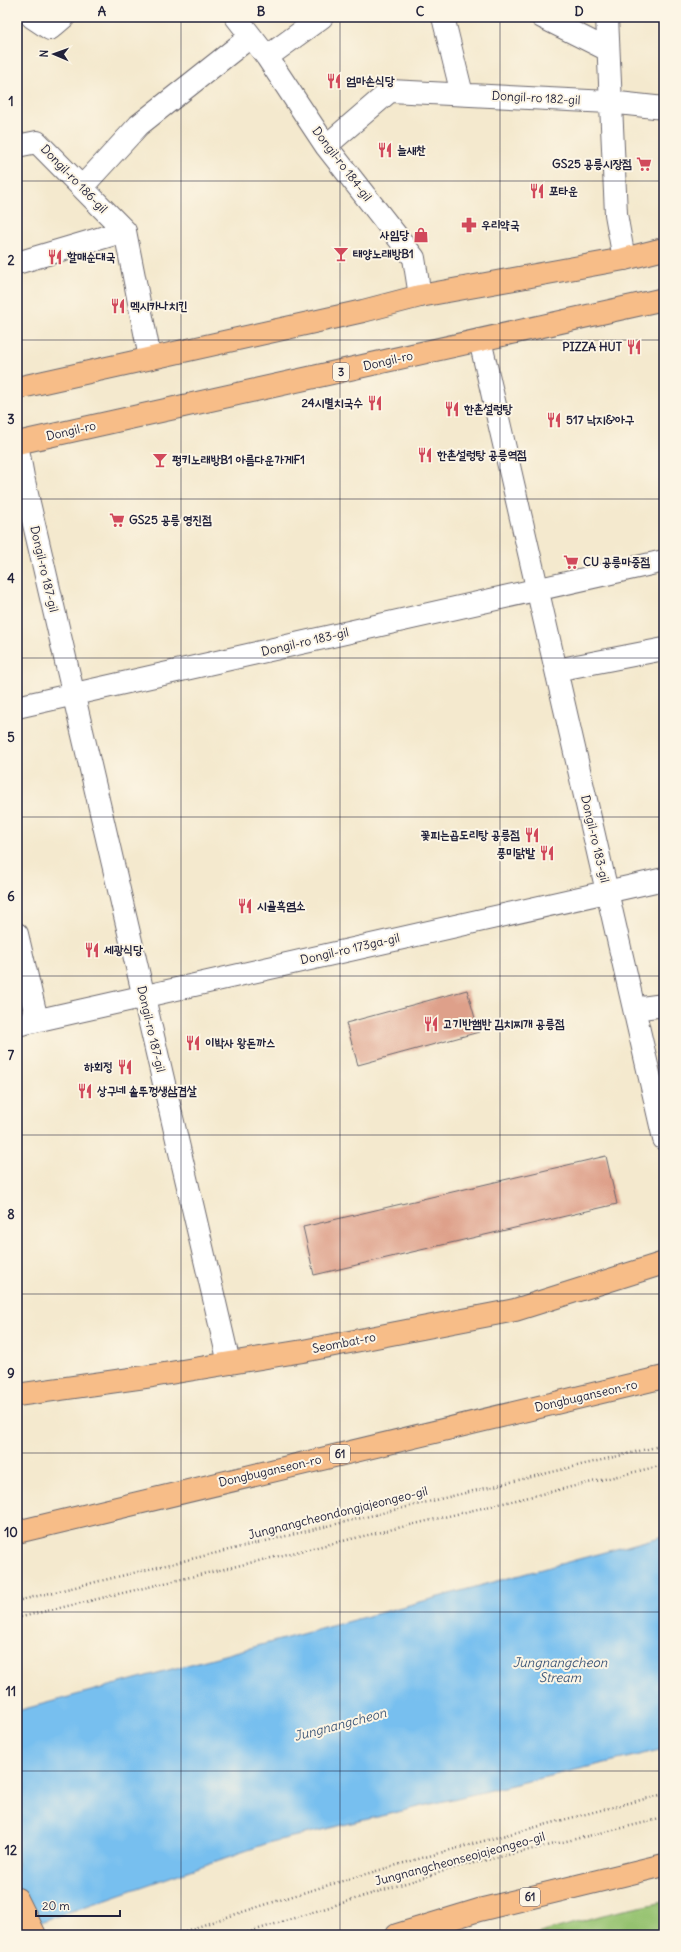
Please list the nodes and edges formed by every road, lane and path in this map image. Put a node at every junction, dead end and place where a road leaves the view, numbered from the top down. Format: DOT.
graph roads {
  1 [pos="32,17"];
  2 [pos="64,17"];
  3 [pos="236,17"];
  4 [pos="322,17"];
  5 [pos="443,17"];
  6 [pos="542,17"];
  7 [pos="607,17"];
  8 [pos="250,37"];
  9 [pos="608,50"];
  10 [pos="267,57"];
  11 [pos="462,94"];
  12 [pos="609,102"];
  13 [pos="664,108"];
  14 [pos="17,146"];
  15 [pos="326,146"];
  16 [pos="82,187"];
  17 [pos="125,231"];
  18 [pos="664,249"];
  19 [pos="624,258"];
  20 [pos="17,263"];
  21 [pos="420,296"];
  22 [pos="664,299"];
  23 [pos="480,340"];
  24 [pos="150,358"];
  25 [pos="17,388"];
  26 [pos="17,444"];
  27 [pos="664,561"];
  28 [pos="538,590"];
  29 [pos="664,649"];
  30 [pos="556,670"];
  31 [pos="73,694"];
  32 [pos="17,707"];
  33 [pos="664,878"];
  34 [pos="607,892"];
  35 [pos="17,934"];
  36 [pos="144,996"];
  37 [pos="664,1005"];
  38 [pos="634,1009"];
  39 [pos="27,1022"];
  40 [pos="664,1139"];
  41 [pos="664,1263"];
  42 [pos="229,1363"];
  43 [pos="664,1377"];
  44 [pos="17,1395"];
  45 [pos="664,1445"];
  46 [pos="664,1465"];
  47 [pos="17,1532"];
  48 [pos="17,1601"];
  49 [pos="17,1618"];
  50 [pos="664,1794"];
  51 [pos="664,1818"];
  52 [pos="664,1865"];
  53 [pos="17,1899"];
  54 [pos="35,1935"];
  55 [pos="174,1935"];
  56 [pos="240,1935"];
  57 [pos="397,1935"];
  1 -- 2 [label="street"];
  3 -- 8 [label="street, Dongil-ro 184-gil"];
  4 -- 10 [label="street"];
  5 -- 11 [label="street"];
  6 -- 9 [label="street"];
  7 -- 9 [label="street"];
  8 -- 10 [label="street, Dongil-ro 184-gil"];
  8 -- 16 [label="street"];
  9 -- 12 [label="street"];
  10 -- 15 [label="street, Dongil-ro 184-gil"];
  11 -- 12 [label="street, Dongil-ro 182-gil"];
  11 -- 15 [label="street, Dongil-ro 182-gil"];
  12 -- 13 [label="street, Dongil-ro 182-gil"];
  12 -- 19 [label="street"];
  14 -- 16 [label="street, Dongil-ro 186-gil"];
  15 -- 21 [label="street, Dongil-ro 184-gil"];
  16 -- 17 [label="street, Dongil-ro 186-gil"];
  17 -- 20 [label="street"];
  17 -- 24 [label="street"];
  18 -- 19 [label="main road"];
  19 -- 21 [label="main road"];
  21 -- 24 [label="main road"];
  22 -- 23 [label="main road, Dongil-ro / 3"];
  23 -- 26 [label="main road, Dongil-ro / 3"];
  23 -- 28 [label="street, Dongil-ro 183-gil"];
  24 -- 25 [label="main road"];
  26 -- 31 [label="street, Dongil-ro 187-gil"];
  27 -- 28 [label="street"];
  28 -- 30 [label="street, Dongil-ro 183-gil"];
  28 -- 31 [label="street, Dongil-ro 183-gil"];
  29 -- 30 [label="street"];
  30 -- 34 [label="street, Dongil-ro 183-gil"];
  31 -- 32 [label="street"];
  31 -- 36 [label="street, Dongil-ro 187-gil"];
  33 -- 34 [label="street, Dongil-ro 173ga-gil"];
  34 -- 36 [label="street, Dongil-ro 173ga-gil"];
  34 -- 38 [label="street, Dongil-ro 183-gil"];
  35 -- 39 [label="street, Dongil-ro 173ga-gil"];
  36 -- 39 [label="street, Dongil-ro 173ga-gil"];
  36 -- 42 [label="street, Dongil-ro 187-gil"];
  37 -- 38 [label="street"];
  38 -- 40 [label="street, Dongil-ro 183-gil"];
  41 -- 42 [label="main road, Seombat-ro"];
  42 -- 44 [label="main road, Seombat-ro"];
  43 -- 47 [label="main road, Dongbuganseon-ro / 61"];
  45 -- 48 [label="path, Jungnangcheondongjajeongeo-gil"];
  46 -- 49 [label="path"];
  50 -- 55 [label="path"];
  51 -- 56 [label="path, Jungnangcheonseojajeongeo-gil"];
  52 -- 57 [label="main road, 61"];
  53 -- 54 [label="main road"];
}
